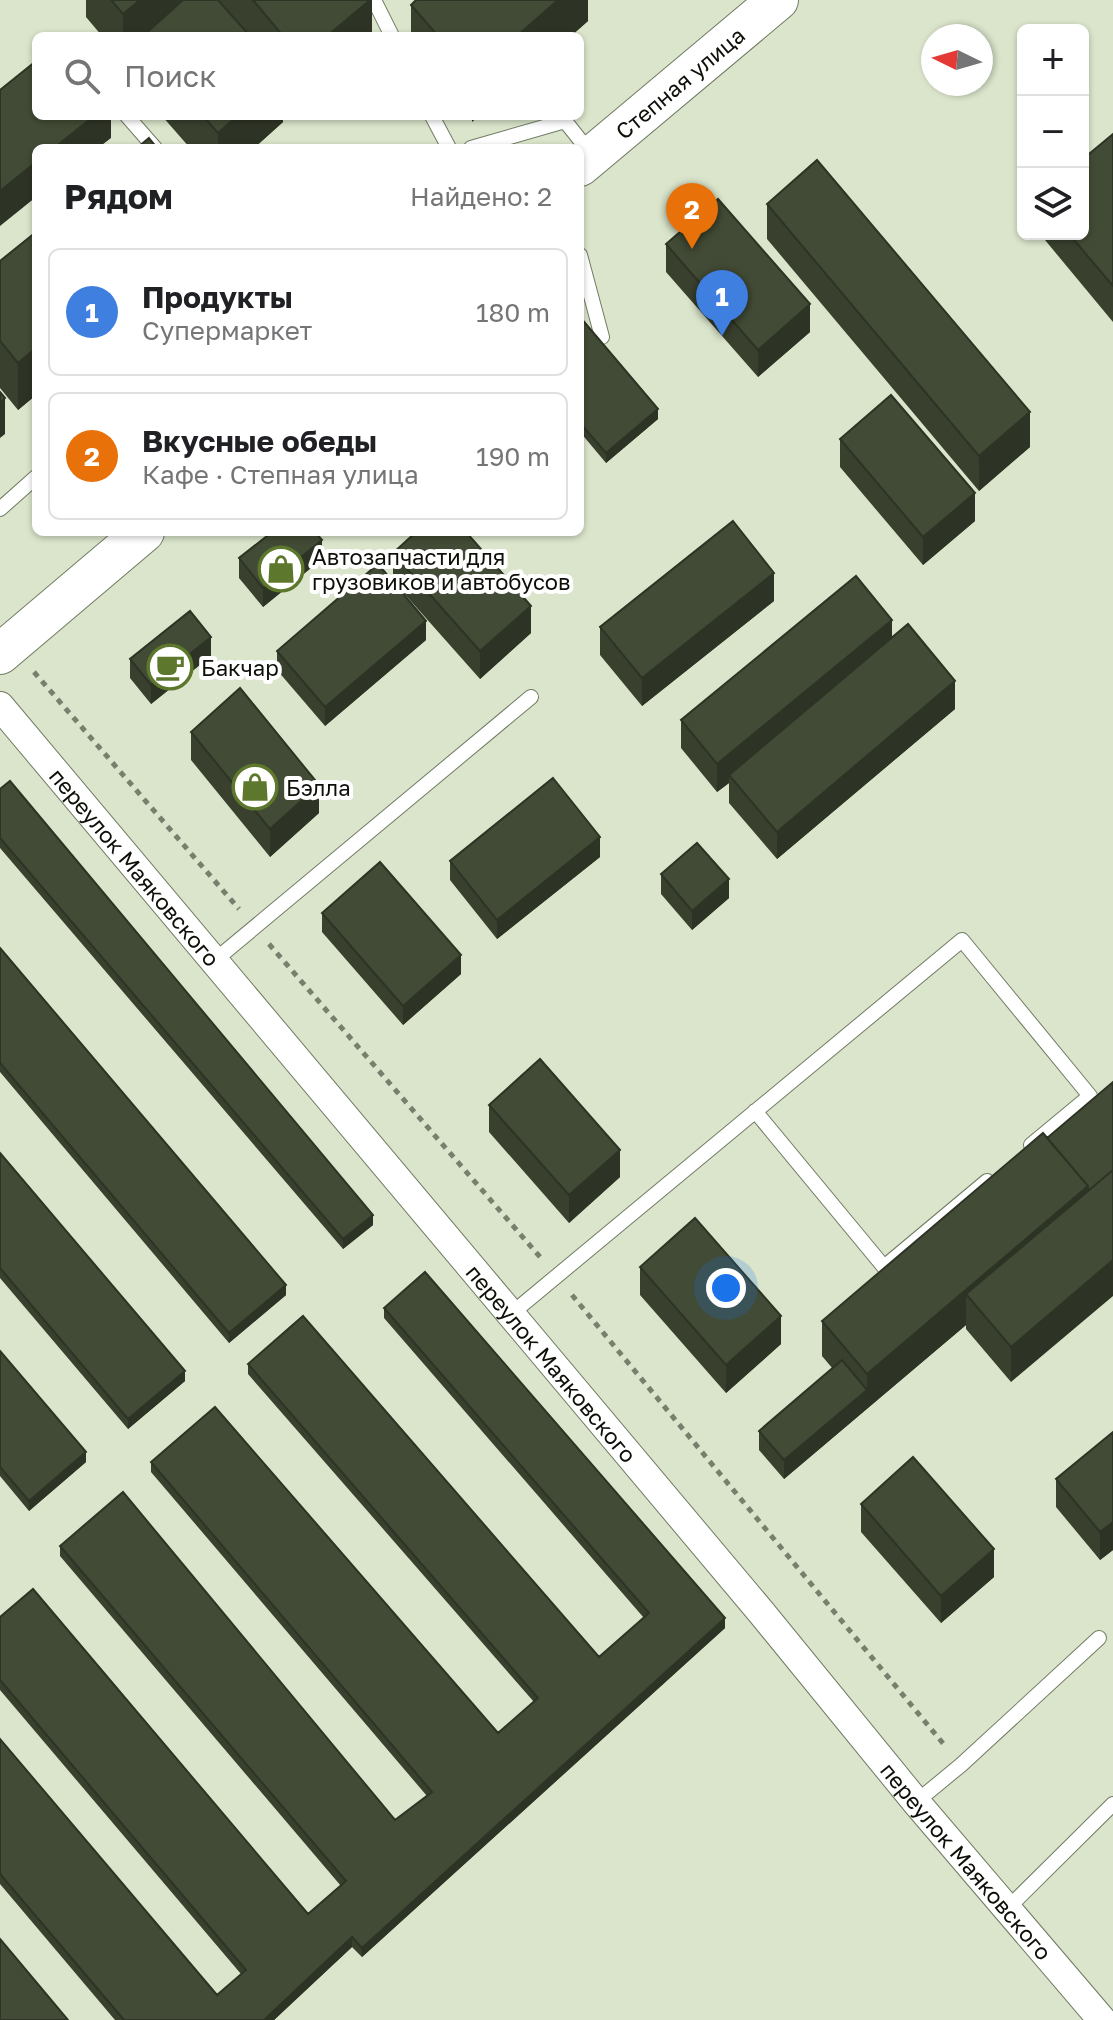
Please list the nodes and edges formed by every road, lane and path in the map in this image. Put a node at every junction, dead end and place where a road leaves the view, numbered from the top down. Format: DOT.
graph roads {
  1 [pos="374,0"];
  2 [pos="778,0"];
  3 [pos="390,32"];
  4 [pos="130,120"];
  5 [pos="434,120"];
  6 [pos="152,144"];
  7 [pos="447,144"];
  8 [pos="485,144"];
  9 [pos="577,144"];
  10 [pos="586,161"];
  11 [pos="584,270"];
  12 [pos="602,337"];
  13 [pos="32,481"];
  14 [pos="0,509"];
  15 [pos="139,536"];
  16 [pos="5,650"];
  17 [pos="531,697"];
  18 [pos="0,706"];
  19 [pos="255,927"];
  20 [pos="214,961"];
  21 [pos="755,1111"];
  22 [pos="1017,1156"];
  23 [pos="993,1176"];
  24 [pos="557,1277"];
  25 [pos="511,1314"];
  26 [pos="1099,1638"];
  27 [pos="961,1765"];
  28 [pos="916,1802"];
  29 [pos="1113,1804"];
  30 [pos="1007,1909"];
  31 [pos="1102,2020"];
  1 -- 3 [label="lane"];
  2 -- 10 [label="main road, Степная улица"];
  4 -- 6 [label="lane"];
  5 -- 7 [label="lane"];
  8 -- 9 [label="lane"];
  11 -- 12 [label="lane"];
  13 -- 14 [label="lane"];
  15 -- 16 [label="main road"];
  16 -- 19 [label="path"];
  17 -- 19 [label="lane"];
  18 -- 20 [label="street, переулок Маяковского"];
  19 -- 20 [label="lane"];
  19 -- 24 [label="path"];
  20 -- 25 [label="street, переулок Маяковского"];
  21 -- 22 [label="lane"];
  21 -- 23 [label="lane"];
  21 -- 24 [label="lane"];
  24 -- 25 [label="lane"];
  24 -- 27 [label="path"];
  25 -- 28 [label="street, переулок Маяковского"];
  26 -- 27 [label="lane"];
  27 -- 28 [label="lane"];
  28 -- 30 [label="street, переулок Маяковского"];
  29 -- 30 [label="lane"];
  30 -- 31 [label="street, переулок Маяковского"];
}
